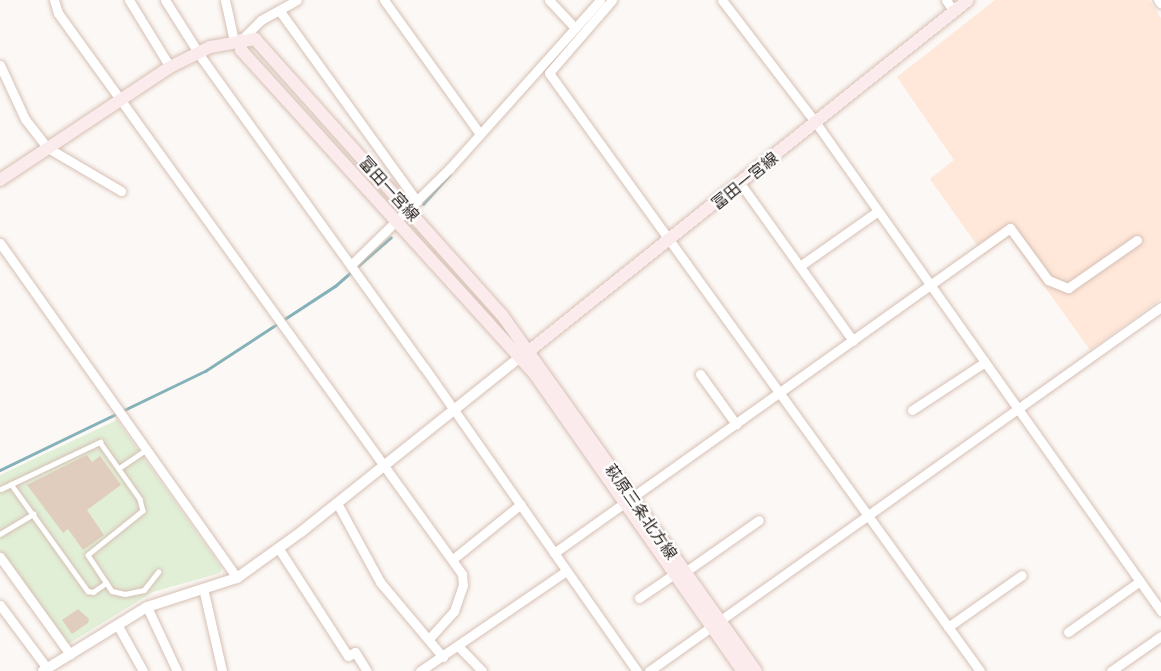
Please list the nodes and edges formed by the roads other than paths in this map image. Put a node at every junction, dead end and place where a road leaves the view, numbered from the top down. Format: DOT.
graph roads {
  1 [pos="54,0"];
  2 [pos="129,0"];
  3 [pos="165,0"];
  4 [pos="225,0"];
  5 [pos="296,0"];
  6 [pos="384,0"];
  7 [pos="549,0"];
  8 [pos="600,0"];
  9 [pos="612,0"];
  10 [pos="722,0"];
  11 [pos="946,0"];
  12 [pos="968,0"];
  13 [pos="279,10"];
  14 [pos="954,12"];
  15 [pos="575,28"];
  16 [pos="237,41"];
  17 [pos="199,54"];
  18 [pos="0,65"];
  19 [pos="170,67"];
  20 [pos="120,100"];
  21 [pos="816,123"];
  22 [pos="480,134"];
  23 [pos="48,148"];
  24 [pos="0,180"];
  25 [pos="741,183"];
  26 [pos="121,191"];
  27 [pos="413,206"];
  28 [pos="878,211"];
  29 [pos="398,220"];
  30 [pos="670,240"];
  31 [pos="1137,240"];
  32 [pos="0,243"];
  33 [pos="800,266"];
  34 [pos="353,268"];
  35 [pos="930,286"];
  36 [pos="1161,307"];
  37 [pos="853,341"];
  38 [pos="524,354"];
  39 [pos="985,362"];
  40 [pos="700,374"];
  41 [pos="780,393"];
  42 [pos="912,410"];
  43 [pos="1019,410"];
  44 [pos="452,411"];
  45 [pos="736,424"];
  46 [pos="146,450"];
  47 [pos="385,465"];
  48 [pos="119,468"];
  49 [pos="11,484"];
  50 [pos="1,489"];
  51 [pos="628,501"];
  52 [pos="337,503"];
  53 [pos="521,504"];
  54 [pos="33,514"];
  55 [pos="870,516"];
  56 [pos="759,520"];
  57 [pos="0,534"];
  58 [pos="279,549"];
  59 [pos="554,553"];
  60 [pos="0,557"];
  61 [pos="453,559"];
  62 [pos="566,571"];
  63 [pos="158,572"];
  64 [pos="680,573"];
  65 [pos="1022,575"];
  66 [pos="237,578"];
  67 [pos="1140,582"];
  68 [pos="106,583"];
  69 [pos="203,588"];
  70 [pos="639,598"];
  71 [pos="0,605"];
  72 [pos="147,607"];
  73 [pos="1161,611"];
  74 [pos="716,625"];
  75 [pos="118,626"];
  76 [pos="948,627"];
  77 [pos="1068,632"];
  78 [pos="1161,636"];
  79 [pos="429,639"];
  80 [pos="459,646"];
  81 [pos="70,654"];
  82 [pos="443,657"];
  83 [pos="47,670"];
  84 [pos="423,670"];
  85 [pos="143,671"];
  86 [pos="177,671"];
  87 [pos="222,671"];
  88 [pos="367,671"];
  89 [pos="482,671"];
  90 [pos="637,671"];
  91 [pos="649,671"];
  92 [pos="743,671"];
  93 [pos="756,671"];
  94 [pos="980,671"];
  95 [pos="1111,671"];
  1 -- 20 [label="street"];
  2 -- 19 [label="street"];
  3 -- 17 [label="street"];
  4 -- 16 [label="street"];
  5 -- 13 [label="street"];
  6 -- 22 [label="street"];
  7 -- 15 [label="street"];
  8 -- 15 [label="street"];
  9 -- 30 [label="street"];
  10 -- 21 [label="street"];
  11 -- 14 [label="street"];
  12 -- 14 [label="main road, 冨田一宮線"];
  13 -- 16 [label="street"];
  13 -- 27 [label="street"];
  14 -- 21 [label="main road, 冨田一宮線"];
  15 -- 22 [label="street"];
  16 -- 17 [label="main road"];
  16 -- 27 [label="main road, 富田一宮線"];
  16 -- 29 [label="main road, 富田一宮線"];
  17 -- 19 [label="main road"];
  17 -- 34 [label="street"];
  18 -- 23 [label="street"];
  19 -- 20 [label="main road"];
  20 -- 23 [label="main road"];
  20 -- 47 [label="street"];
  21 -- 25 [label="main road, 冨田一宮線"];
  21 -- 28 [label="street"];
  22 -- 27 [label="street"];
  23 -- 24 [label="main road"];
  23 -- 26 [label="street"];
  25 -- 30 [label="main road, 冨田一宮線"];
  25 -- 33 [label="street"];
  27 -- 29 [label="street"];
  27 -- 38 [label="main road, 富田一宮線"];
  28 -- 33 [label="street"];
  28 -- 35 [label="street"];
  29 -- 34 [label="street"];
  29 -- 38 [label="main road, 富田一宮線"];
  30 -- 38 [label="main road, 冨田一宮線"];
  30 -- 41 [label="street"];
  31 -- 35 [label="street"];
  32 -- 46 [label="street"];
  33 -- 37 [label="street"];
  34 -- 44 [label="street"];
  35 -- 37 [label="street"];
  35 -- 39 [label="street"];
  36 -- 43 [label="street"];
  37 -- 41 [label="street"];
  38 -- 44 [label="street"];
  38 -- 51 [label="main road, 萩原三条北方線"];
  39 -- 42 [label="street"];
  39 -- 43 [label="street"];
  40 -- 45 [label="street"];
  41 -- 45 [label="street"];
  41 -- 55 [label="street"];
  43 -- 55 [label="street"];
  43 -- 67 [label="street"];
  44 -- 47 [label="street"];
  44 -- 53 [label="street"];
  45 -- 51 [label="street"];
  46 -- 48 [label="lane"];
  46 -- 66 [label="street"];
  47 -- 52 [label="street"];
  47 -- 61 [label="street"];
  48 -- 49 [label="lane"];
  48 -- 68 [label="lane"];
  49 -- 50 [label="lane"];
  49 -- 54 [label="lane"];
  51 -- 59 [label="street"];
  51 -- 64 [label="main road, 萩原三条北方線"];
  52 -- 58 [label="street"];
  52 -- 79 [label="street"];
  53 -- 59 [label="street"];
  53 -- 61 [label="street"];
  54 -- 57 [label="lane"];
  54 -- 68 [label="lane"];
  55 -- 74 [label="street"];
  55 -- 76 [label="street"];
  56 -- 64 [label="street"];
  58 -- 66 [label="street"];
  58 -- 88 [label="street"];
  59 -- 62 [label="street"];
  60 -- 81 [label="street"];
  61 -- 79 [label="street"];
  62 -- 80 [label="street"];
  62 -- 90 [label="street"];
  63 -- 68 [label="lane"];
  64 -- 70 [label="street"];
  64 -- 74 [label="main road, 萩原三条北方線"];
  65 -- 76 [label="street"];
  66 -- 69 [label="street"];
  67 -- 73 [label="street"];
  67 -- 77 [label="street"];
  69 -- 72 [label="street"];
  69 -- 87 [label="street"];
  71 -- 83 [label="street"];
  72 -- 75 [label="street"];
  72 -- 86 [label="street"];
  74 -- 91 [label="street"];
  74 -- 92 [label="main road, 萩原三条北方線"];
  74 -- 93 [label="main road, 萩原三条北方線"];
  75 -- 81 [label="street"];
  75 -- 85 [label="street"];
  76 -- 94 [label="street"];
  78 -- 95 [label="street"];
  79 -- 82 [label="street"];
  80 -- 82 [label="street"];
  80 -- 89 [label="street"];
  81 -- 83 [label="street"];
  82 -- 84 [label="street"];
}
